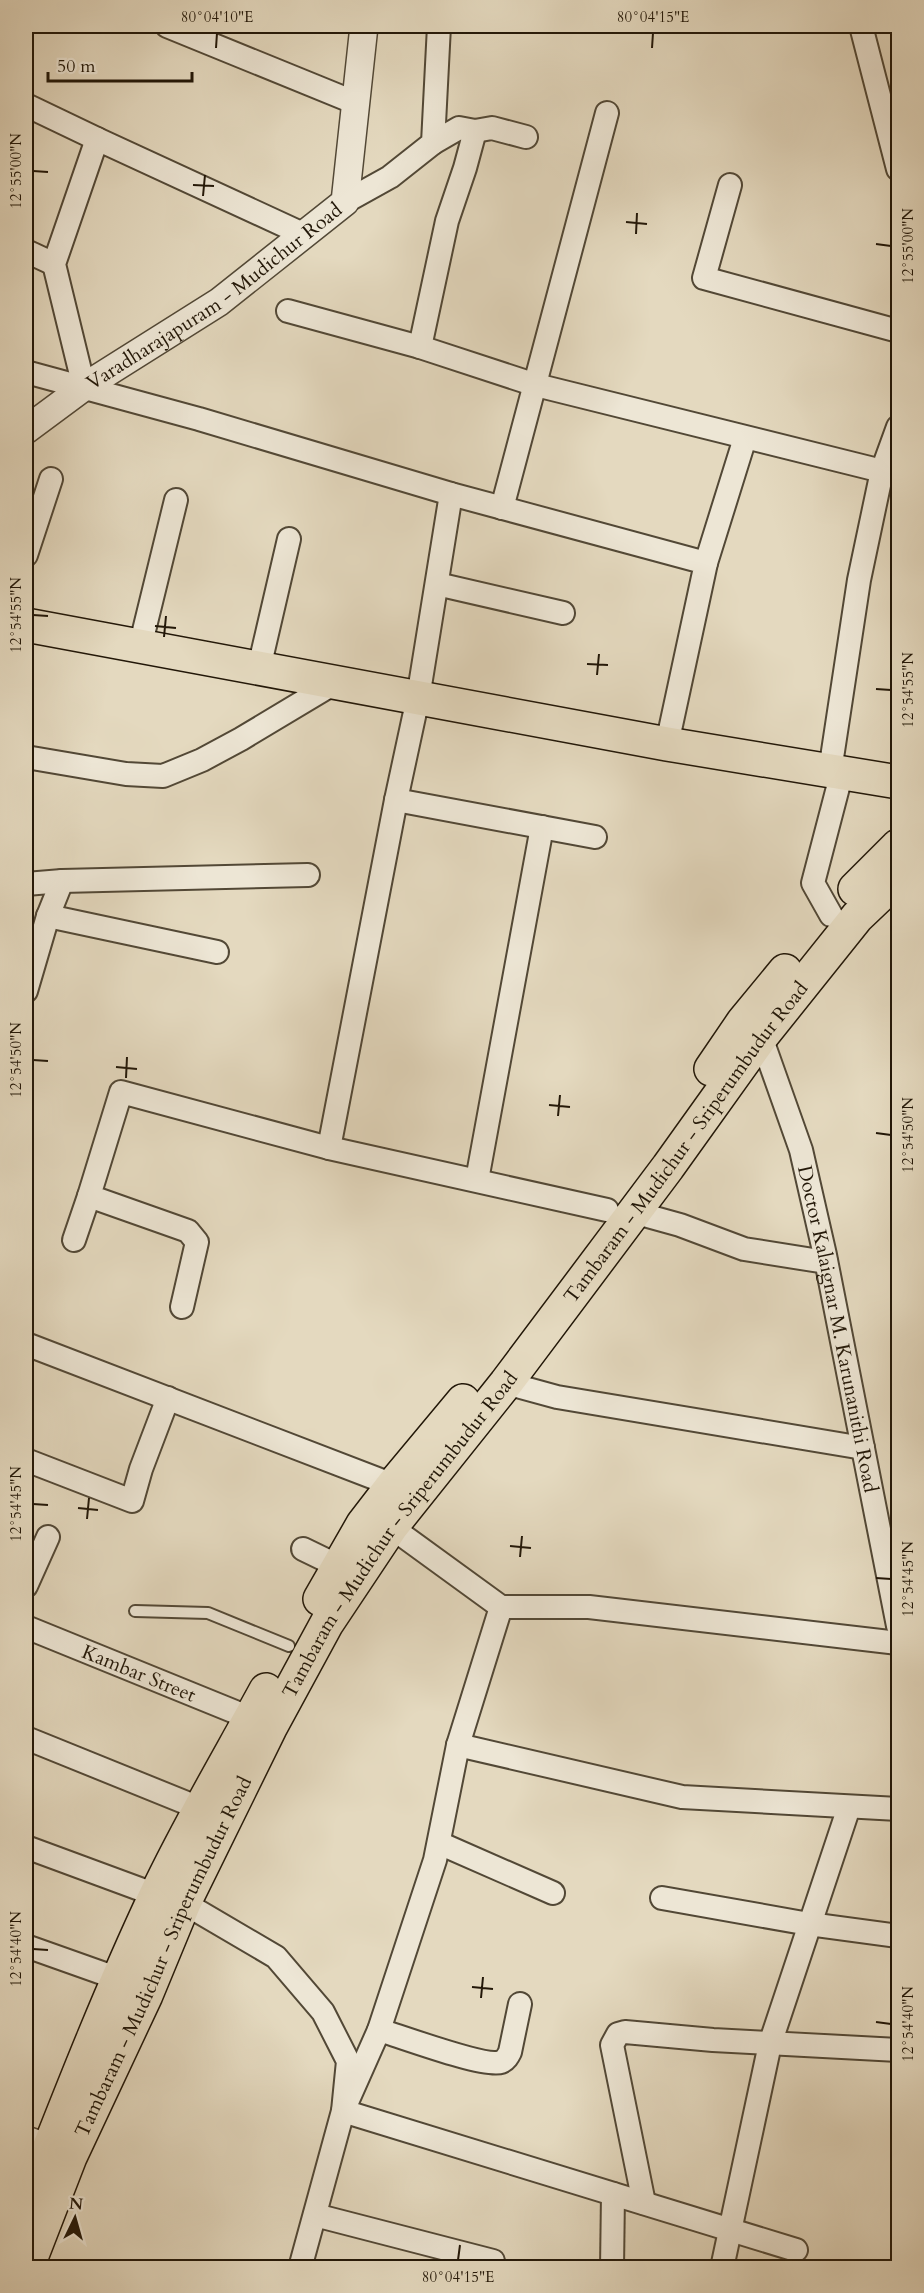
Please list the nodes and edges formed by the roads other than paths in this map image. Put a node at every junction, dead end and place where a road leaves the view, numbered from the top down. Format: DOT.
graph roads {
  1 [pos="167,26"];
  2 [pos="364,26"];
  3 [pos="439,26"];
  4 [pos="861,26"];
  5 [pos="356,103"];
  6 [pos="26,105"];
  7 [pos="607,113"];
  8 [pos="475,131"];
  9 [pos="526,137"];
  10 [pos="97,139"];
  11 [pos="433,143"];
  12 [pos="898,169"];
  13 [pos="730,185"];
  14 [pos="345,202"];
  15 [pos="305,235"];
  16 [pos="26,251"];
  17 [pos="54,264"];
  18 [pos="288,311"];
  19 [pos="898,331"];
  20 [pos="420,347"];
  21 [pos="26,372"];
  22 [pos="536,385"];
  23 [pos="84,387"];
  24 [pos="898,426"];
  25 [pos="26,430"];
  26 [pos="745,438"];
  27 [pos="890,472"];
  28 [pos="51,479"];
  29 [pos="451,494"];
  30 [pos="176,500"];
  31 [pos="502,508"];
  32 [pos="289,539"];
  33 [pos="26,555"];
  34 [pos="706,563"];
  35 [pos="436,584"];
  36 [pos="563,613"];
  37 [pos="26,625"];
  38 [pos="140,647"];
  39 [pos="259,668"];
  40 [pos="336,682"];
  41 [pos="418,698"];
  42 [pos="668,744"];
  43 [pos="26,757"];
  44 [pos="836,771"];
  45 [pos="898,782"];
  46 [pos="396,800"];
  47 [pos="542,827"];
  48 [pos="595,837"];
  49 [pos="898,846"];
  50 [pos="308,875"];
  51 [pos="898,878"];
  52 [pos="62,881"];
  53 [pos="26,884"];
  54 [pos="831,915"];
  55 [pos="48,916"];
  56 [pos="217,952"];
  57 [pos="26,991"];
  58 [pos="752,1029"];
  59 [pos="329,1148"];
  60 [pos="477,1180"];
  61 [pos="88,1196"];
  62 [pos="620,1211"];
  63 [pos="74,1240"];
  64 [pos="826,1262"];
  65 [pos="182,1307"];
  66 [pos="26,1344"];
  67 [pos="506,1383"];
  68 [pos="168,1398"];
  69 [pos="863,1448"];
  70 [pos="26,1460"];
  71 [pos="393,1485"];
  72 [pos="391,1527"];
  73 [pos="48,1537"];
  74 [pos="303,1549"];
  75 [pos="338,1566"];
  76 [pos="26,1586"];
  77 [pos="501,1606"];
  78 [pos="135,1611"];
  79 [pos="898,1626"];
  80 [pos="26,1627"];
  81 [pos="898,1643"];
  82 [pos="289,1646"];
  83 [pos="250,1718"];
  84 [pos="26,1738"];
  85 [pos="458,1745"];
  86 [pos="849,1807"];
  87 [pos="199,1808"];
  88 [pos="898,1809"];
  89 [pos="439,1843"];
  90 [pos="26,1847"];
  91 [pos="554,1893"];
  92 [pos="662,1898"];
  93 [pos="170,1899"];
  94 [pos="809,1924"];
  95 [pos="898,1936"];
  96 [pos="26,1946"];
  97 [pos="119,1979"];
  98 [pos="520,2004"];
  99 [pos="379,2030"];
  100 [pos="770,2044"];
  101 [pos="898,2050"];
  102 [pos="343,2111"];
  103 [pos="37,2144"];
  104 [pos="613,2194"];
  105 [pos="644,2203"];
  106 [pos="26,2207"];
  107 [pos="315,2215"];
  108 [pos="730,2230"];
  109 [pos="796,2250"];
  110 [pos="27,2268"];
  111 [pos="300,2268"];
  112 [pos="494,2268"];
  113 [pos="612,2268"];
  114 [pos="722,2268"];
  1 -- 5 [label="street"];
  2 -- 5 [label="street, Varadharajapuram - Mudichur Road"];
  3 -- 11 [label="street"];
  4 -- 12 [label="street"];
  5 -- 14 [label="street, Varadharajapuram - Mudichur Road"];
  6 -- 10 [label="street"];
  7 -- 22 [label="street"];
  8 -- 9 [label="street"];
  8 -- 11 [label="street"];
  8 -- 20 [label="street"];
  10 -- 15 [label="street"];
  10 -- 17 [label="street"];
  11 -- 14 [label="street"];
  13 -- 19 [label="street"];
  14 -- 15 [label="street, Varadharajapuram - Mudichur Road"];
  15 -- 23 [label="street, Varadharajapuram - Mudichur Road"];
  16 -- 17 [label="street"];
  17 -- 23 [label="street"];
  18 -- 20 [label="street"];
  20 -- 22 [label="street"];
  21 -- 23 [label="street"];
  22 -- 26 [label="street"];
  22 -- 31 [label="street"];
  23 -- 25 [label="street, Varadharajapuram - Mudichur Road"];
  23 -- 29 [label="street"];
  24 -- 27 [label="street"];
  26 -- 27 [label="street"];
  26 -- 34 [label="street"];
  27 -- 44 [label="street"];
  28 -- 33 [label="street"];
  29 -- 31 [label="street"];
  29 -- 35 [label="street"];
  30 -- 38 [label="street"];
  31 -- 34 [label="street"];
  32 -- 39 [label="street"];
  34 -- 42 [label="street"];
  35 -- 36 [label="street"];
  35 -- 41 [label="street"];
  37 -- 38 [label="main road"];
  38 -- 39 [label="main road"];
  39 -- 40 [label="main road"];
  40 -- 41 [label="main road"];
  40 -- 43 [label="street"];
  41 -- 42 [label="main road"];
  41 -- 46 [label="street"];
  42 -- 44 [label="main road"];
  44 -- 45 [label="main road"];
  44 -- 54 [label="street"];
  46 -- 47 [label="street"];
  46 -- 59 [label="street"];
  47 -- 48 [label="street"];
  47 -- 60 [label="street"];
  49 -- 54 [label="main road, Tambaram - Mudichur - Sriperumbudur Road"];
  50 -- 52 [label="street"];
  51 -- 58 [label="main road, Tambaram - Mudichur - Sriperumbudur Road"];
  52 -- 53 [label="street"];
  52 -- 55 [label="street"];
  54 -- 58 [label="main road, Tambaram - Mudichur - Sriperumbudur Road"];
  55 -- 56 [label="street"];
  55 -- 57 [label="street"];
  58 -- 62 [label="main road, Tambaram - Mudichur - Sriperumbudur Road"];
  58 -- 64 [label="street, Doctor Kalaignar M. Karunanithi Road"];
  59 -- 60 [label="street"];
  59 -- 61 [label="street"];
  60 -- 62 [label="street"];
  61 -- 63 [label="street"];
  61 -- 65 [label="street"];
  62 -- 64 [label="street"];
  62 -- 67 [label="main road, Tambaram - Mudichur - Sriperumbudur Road"];
  62 -- 71 [label="main road, Tambaram - Mudichur - Sriperumbudur Road"];
  64 -- 69 [label="street, Doctor Kalaignar M. Karunanithi Road"];
  66 -- 68 [label="street"];
  67 -- 69 [label="street"];
  67 -- 72 [label="main road, Tambaram - Mudichur - Sriperumbudur Road"];
  68 -- 70 [label="street"];
  68 -- 71 [label="street"];
  69 -- 79 [label="street, Doctor Kalaignar M. Karunanithi Road"];
  71 -- 75 [label="main road, Tambaram - Mudichur - Sriperumbudur Road"];
  72 -- 77 [label="street"];
  72 -- 93 [label="main road, Tambaram - Mudichur - Sriperumbudur Road"];
  73 -- 76 [label="street"];
  74 -- 75 [label="street"];
  75 -- 82 [label="main road, Tambaram - Mudichur - Sriperumbudur Road"];
  77 -- 81 [label="street"];
  77 -- 85 [label="street"];
  78 -- 82 [label="lane"];
  80 -- 83 [label="street, Kambar Street"];
  82 -- 83 [label="main road, Tambaram - Mudichur - Sriperumbudur Road"];
  83 -- 87 [label="main road, Tambaram - Mudichur - Sriperumbudur Road"];
  84 -- 87 [label="street"];
  85 -- 86 [label="street"];
  85 -- 89 [label="street"];
  86 -- 88 [label="street"];
  86 -- 94 [label="street"];
  87 -- 93 [label="main road, Tambaram - Mudichur - Sriperumbudur Road"];
  89 -- 91 [label="street"];
  89 -- 99 [label="street"];
  90 -- 93 [label="street"];
  92 -- 94 [label="street"];
  93 -- 97 [label="main road, Tambaram - Mudichur - Sriperumbudur Road"];
  93 -- 102 [label="street"];
  93 -- 110 [label="main road, Tambaram - Mudichur - Sriperumbudur Road"];
  94 -- 95 [label="street"];
  94 -- 100 [label="street"];
  96 -- 97 [label="street"];
  97 -- 103 [label="main road, Tambaram - Mudichur - Sriperumbudur Road"];
  98 -- 99 [label="street"];
  99 -- 102 [label="street"];
  100 -- 101 [label="street"];
  100 -- 105 [label="street"];
  100 -- 108 [label="street"];
  102 -- 104 [label="street"];
  102 -- 107 [label="street"];
  103 -- 106 [label="main road, Tambaram - Mudichur - Sriperumbudur Road"];
  104 -- 105 [label="street"];
  104 -- 113 [label="street"];
  105 -- 108 [label="street"];
  107 -- 111 [label="street"];
  107 -- 112 [label="street"];
  108 -- 109 [label="street"];
  108 -- 114 [label="street"];
}
